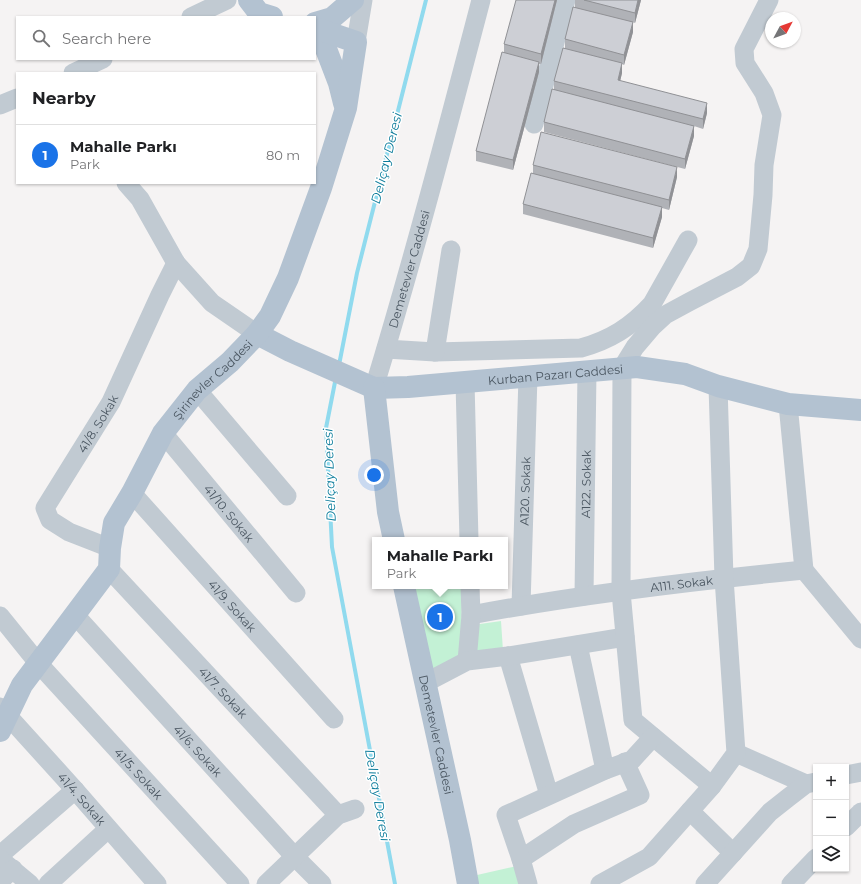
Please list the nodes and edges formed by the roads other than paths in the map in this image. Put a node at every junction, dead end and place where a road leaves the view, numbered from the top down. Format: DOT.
graph roads {
  1 [pos="227,0"];
  2 [pos="249,0"];
  3 [pos="353,0"];
  4 [pos="364,0"];
  5 [pos="481,0"];
  6 [pos="566,0"];
  7 [pos="769,0"];
  8 [pos="193,16"];
  9 [pos="269,16"];
  10 [pos="316,23"];
  11 [pos="316,28"];
  12 [pos="316,37"];
  13 [pos="356,42"];
  14 [pos="101,60"];
  15 [pos="75,72"];
  16 [pos="16,98"];
  17 [pos="0,106"];
  18 [pos="346,108"];
  19 [pos="534,124"];
  20 [pos="127,184"];
  21 [pos="688,240"];
  22 [pos="451,250"];
  23 [pos="176,263"];
  24 [pos="257,334"];
  25 [pos="386,349"];
  26 [pos="435,352"];
  27 [pos="622,368"];
  28 [pos="587,372"];
  29 [pos="528,376"];
  30 [pos="465,382"];
  31 [pos="369,386"];
  32 [pos="718,386"];
  33 [pos="197,390"];
  34 [pos="788,404"];
  35 [pos="861,410"];
  36 [pos="163,434"];
  37 [pos="132,493"];
  38 [pos="287,496"];
  39 [pos="393,537"];
  40 [pos="469,537"];
  41 [pos="110,548"];
  42 [pos="110,569"];
  43 [pos="804,570"];
  44 [pos="724,578"];
  45 [pos="405,589"];
  46 [pos="470,589"];
  47 [pos="621,592"];
  48 [pos="296,593"];
  49 [pos="584,596"];
  50 [pos="521,606"];
  51 [pos="75,615"];
  52 [pos="471,615"];
  53 [pos="0,616"];
  54 [pos="625,637"];
  55 [pos="861,639"];
  56 [pos="578,645"];
  57 [pos="508,656"];
  58 [pos="467,661"];
  59 [pos="38,663"];
  60 [pos="425,683"];
  61 [pos="2,718"];
  62 [pos="334,719"];
  63 [pos="653,737"];
  64 [pos="736,753"];
  65 [pos="625,762"];
  66 [pos="605,770"];
  67 [pos="861,772"];
  68 [pos="849,774"];
  69 [pos="811,783"];
  70 [pos="712,786"];
  71 [pos="75,790"];
  72 [pos="549,795"];
  73 [pos="690,811"];
  74 [pos="861,812"];
  75 [pos="849,824"];
  76 [pos="108,829"];
  77 [pos="733,852"];
  78 [pos="0,855"];
  79 [pos="294,856"];
  80 [pos="521,859"];
  81 [pos="813,861"];
  82 [pos="4,870"];
  83 [pos="147,881"];
  84 [pos="30,884"];
  85 [pos="48,884"];
  86 [pos="240,884"];
  87 [pos="266,884"];
  88 [pos="322,884"];
  89 [pos="468,884"];
  90 [pos="528,884"];
  91 [pos="600,884"];
  92 [pos="705,884"];
  93 [pos="791,884"];
  1 -- 8 [label="street"];
  2 -- 9 [label="main road"];
  3 -- 10 [label="main road"];
  4 -- 13 [label="street"];
  5 -- 25 [label="street, Demetevler Caddesi"];
  6 -- 19 [label="street"];
  7 -- 27 [label="street"];
  11 -- 13 [label="main road"];
  12 -- 18 [label="main road"];
  13 -- 18 [label="main road, Şirinevler Caddesi"];
  14 -- 15 [label="street"];
  16 -- 17 [label="street"];
  18 -- 24 [label="main road, Şirinevler Caddesi"];
  20 -- 23 [label="street"];
  21 -- 26 [label="street"];
  22 -- 26 [label="street"];
  23 -- 24 [label="street"];
  23 -- 41 [label="street, 41/8. Sokak"];
  24 -- 31 [label="main road, Kurban Pazarı Caddesi"];
  24 -- 33 [label="main road, Şirinevler Caddesi"];
  25 -- 26 [label="street"];
  25 -- 31 [label="street, Demetevler Caddesi"];
  27 -- 28 [label="main road, Kurban Pazarı Caddesi"];
  27 -- 32 [label="main road, Kurban Pazarı Caddesi"];
  27 -- 47 [label="street"];
  28 -- 29 [label="main road, Kurban Pazarı Caddesi"];
  28 -- 49 [label="street, A122. Sokak"];
  29 -- 30 [label="main road, Kurban Pazarı Caddesi"];
  29 -- 50 [label="street, A120. Sokak"];
  30 -- 31 [label="main road, Kurban Pazarı Caddesi"];
  30 -- 40 [label="street"];
  31 -- 39 [label="main road, Demetevler Caddesi"];
  32 -- 34 [label="main road, Kurban Pazarı Caddesi"];
  32 -- 44 [label="street"];
  33 -- 36 [label="main road, Şirinevler Caddesi"];
  33 -- 38 [label="street"];
  34 -- 35 [label="main road, Kurban Pazarı Caddesi"];
  34 -- 43 [label="street"];
  36 -- 37 [label="main road, Şirinevler Caddesi"];
  36 -- 48 [label="street, 41/10. Sokak"];
  37 -- 41 [label="main road, Şirinevler Caddesi"];
  37 -- 62 [label="street, 41/9. Sokak"];
  41 -- 42 [label="main road, Şirinevler Caddesi"];
  42 -- 51 [label="main road"];
  42 -- 79 [label="street, 41/7. Sokak"];
  43 -- 44 [label="street, A111. Sokak"];
  43 -- 55 [label="street"];
  44 -- 47 [label="street, A111. Sokak"];
  44 -- 64 [label="street"];
  45 -- 60 [label="main road, Demetevler Caddesi"];
  46 -- 52 [label="street"];
  47 -- 49 [label="street, A111. Sokak"];
  47 -- 54 [label="street"];
  49 -- 50 [label="street, A111. Sokak"];
  50 -- 52 [label="street, A111. Sokak"];
  51 -- 59 [label="main road"];
  51 -- 79 [label="street, 41/6. Sokak"];
  52 -- 58 [label="street"];
  53 -- 59 [label="street, 41/5. Sokak"];
  54 -- 56 [label="street"];
  54 -- 63 [label="street"];
  56 -- 57 [label="street"];
  56 -- 66 [label="street"];
  57 -- 58 [label="street"];
  57 -- 72 [label="street"];
  58 -- 60 [label="street"];
  59 -- 61 [label="main road"];
  59 -- 86 [label="street, 41/5. Sokak"];
  60 -- 89 [label="main road, Demetevler Caddesi"];
  61 -- 71 [label="street, 41/4. Sokak"];
  63 -- 65 [label="street"];
  63 -- 70 [label="street"];
  64 -- 69 [label="street"];
  64 -- 70 [label="street"];
  65 -- 66 [label="street"];
  65 -- 80 [label="street"];
  66 -- 72 [label="street"];
  67 -- 68 [label="street"];
  69 -- 77 [label="street"];
  70 -- 73 [label="street"];
  71 -- 76 [label="street, 41/4. Sokak"];
  71 -- 78 [label="street"];
  72 -- 80 [label="street"];
  73 -- 77 [label="street"];
  73 -- 91 [label="street"];
  74 -- 75 [label="street"];
  76 -- 83 [label="street, 41/4. Sokak"];
  76 -- 85 [label="street"];
  77 -- 92 [label="street"];
  79 -- 87 [label="street"];
  79 -- 88 [label="street, 41/6. Sokak"];
  80 -- 90 [label="street"];
  81 -- 93 [label="street"];
  82 -- 84 [label="street"];
}
